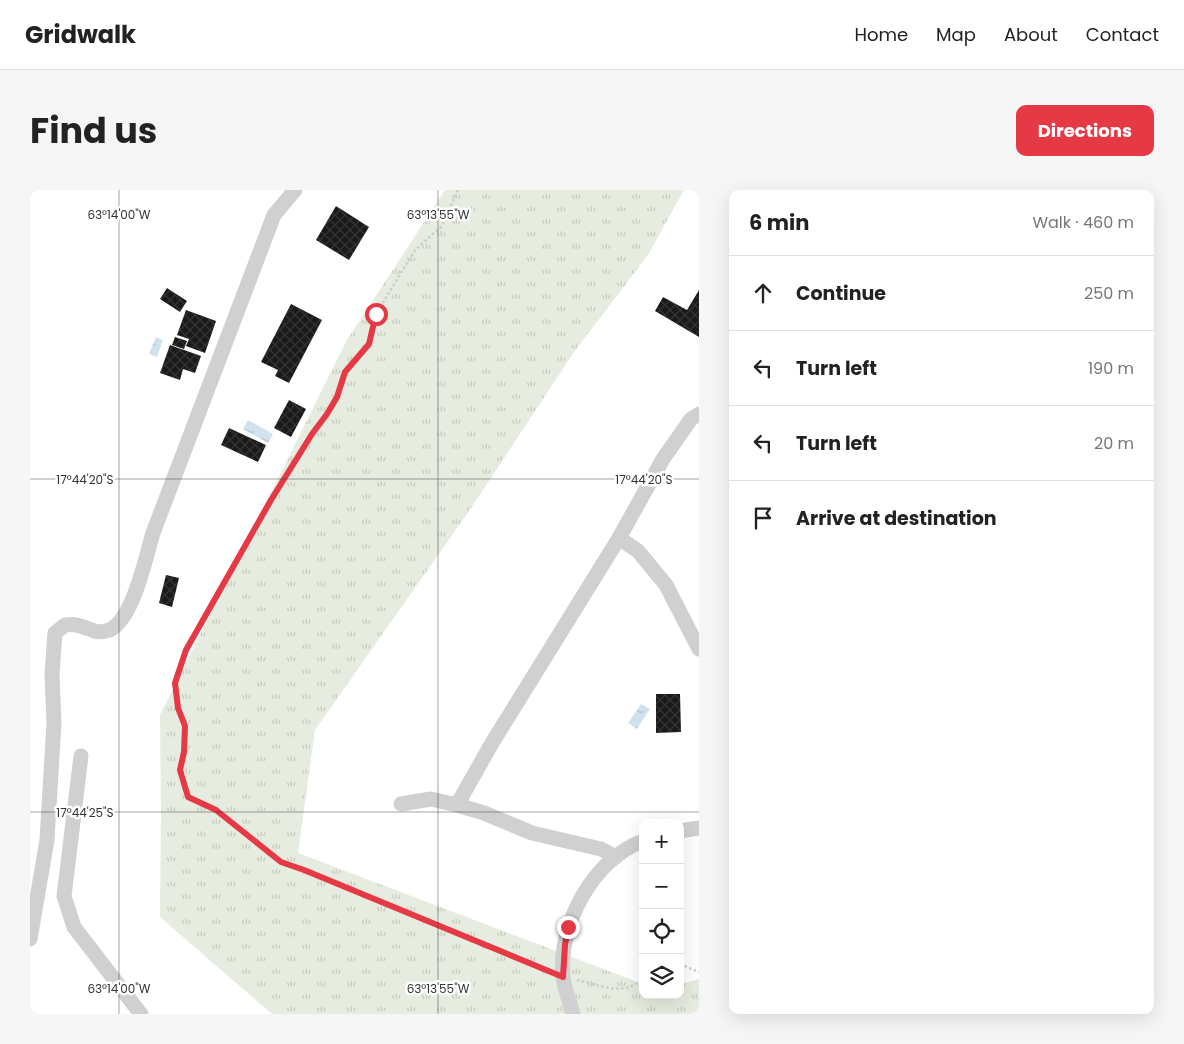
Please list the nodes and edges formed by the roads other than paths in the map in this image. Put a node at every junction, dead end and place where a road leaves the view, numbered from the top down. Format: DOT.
graph roads {
  1 [pos="295,190"];
  2 [pos="699,414"];
  3 [pos="619,538"];
  4 [pos="699,649"];
  5 [pos="81,756"];
  6 [pos="400,804"];
  7 [pos="457,805"];
  8 [pos="699,828"];
  9 [pos="684,830"];
  10 [pos="639,843"];
  11 [pos="616,857"];
  12 [pos="30,939"];
  13 [pos="141,1014"];
  14 [pos="573,1014"];
  1 -- 12 [label="street"];
  2 -- 3 [label="street"];
  3 -- 4 [label="street"];
  3 -- 7 [label="street"];
  5 -- 13 [label="street"];
  6 -- 7 [label="street"];
  7 -- 11 [label="street"];
  8 -- 9 [label="street"];
  10 -- 11 [label="street"];
  11 -- 14 [label="street"];
}
